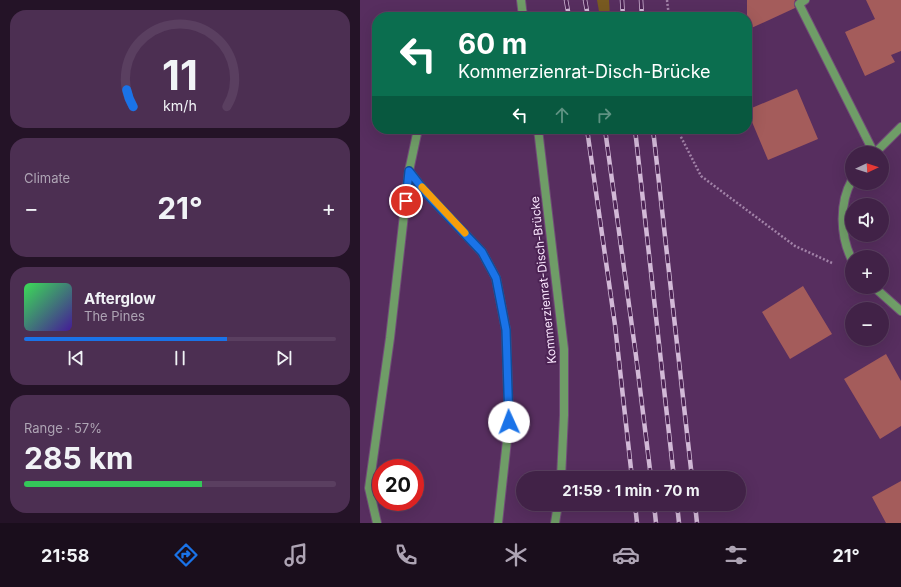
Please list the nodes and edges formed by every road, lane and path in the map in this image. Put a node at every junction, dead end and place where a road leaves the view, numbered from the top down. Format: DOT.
graph roads {
  1 [pos="521,0"];
  2 [pos="668,0"];
  3 [pos="805,0"];
  4 [pos="522,12"];
  5 [pos="669,12"];
  6 [pos="901,127"];
  7 [pos="417,134"];
  8 [pos="539,134"];
  9 [pos="680,134"];
  10 [pos="870,146"];
  11 [pos="881,146"];
  12 [pos="409,171"];
  13 [pos="847,190"];
  14 [pos="849,250"];
  15 [pos="838,266"];
  16 [pos="882,294"];
  17 [pos="901,311"];
  18 [pos="561,471"];
  19 [pos="557,511"];
  20 [pos="377,523"];
  21 [pos="498,523"];
  22 [pos="555,523"];
  1 -- 4 [label="street"];
  2 -- 5 [label="path"];
  3 -- 10 [label="street"];
  6 -- 11 [label="street"];
  7 -- 12 [label="street"];
  8 -- 18 [label="street, Kommerzienrat-Disch-Brücke"];
  9 -- 15 [label="path"];
  12 -- 20 [label="street"];
  12 -- 21 [label="street"];
  13 -- 14 [label="street"];
  16 -- 17 [label="street"];
  19 -- 22 [label="street"];
}
